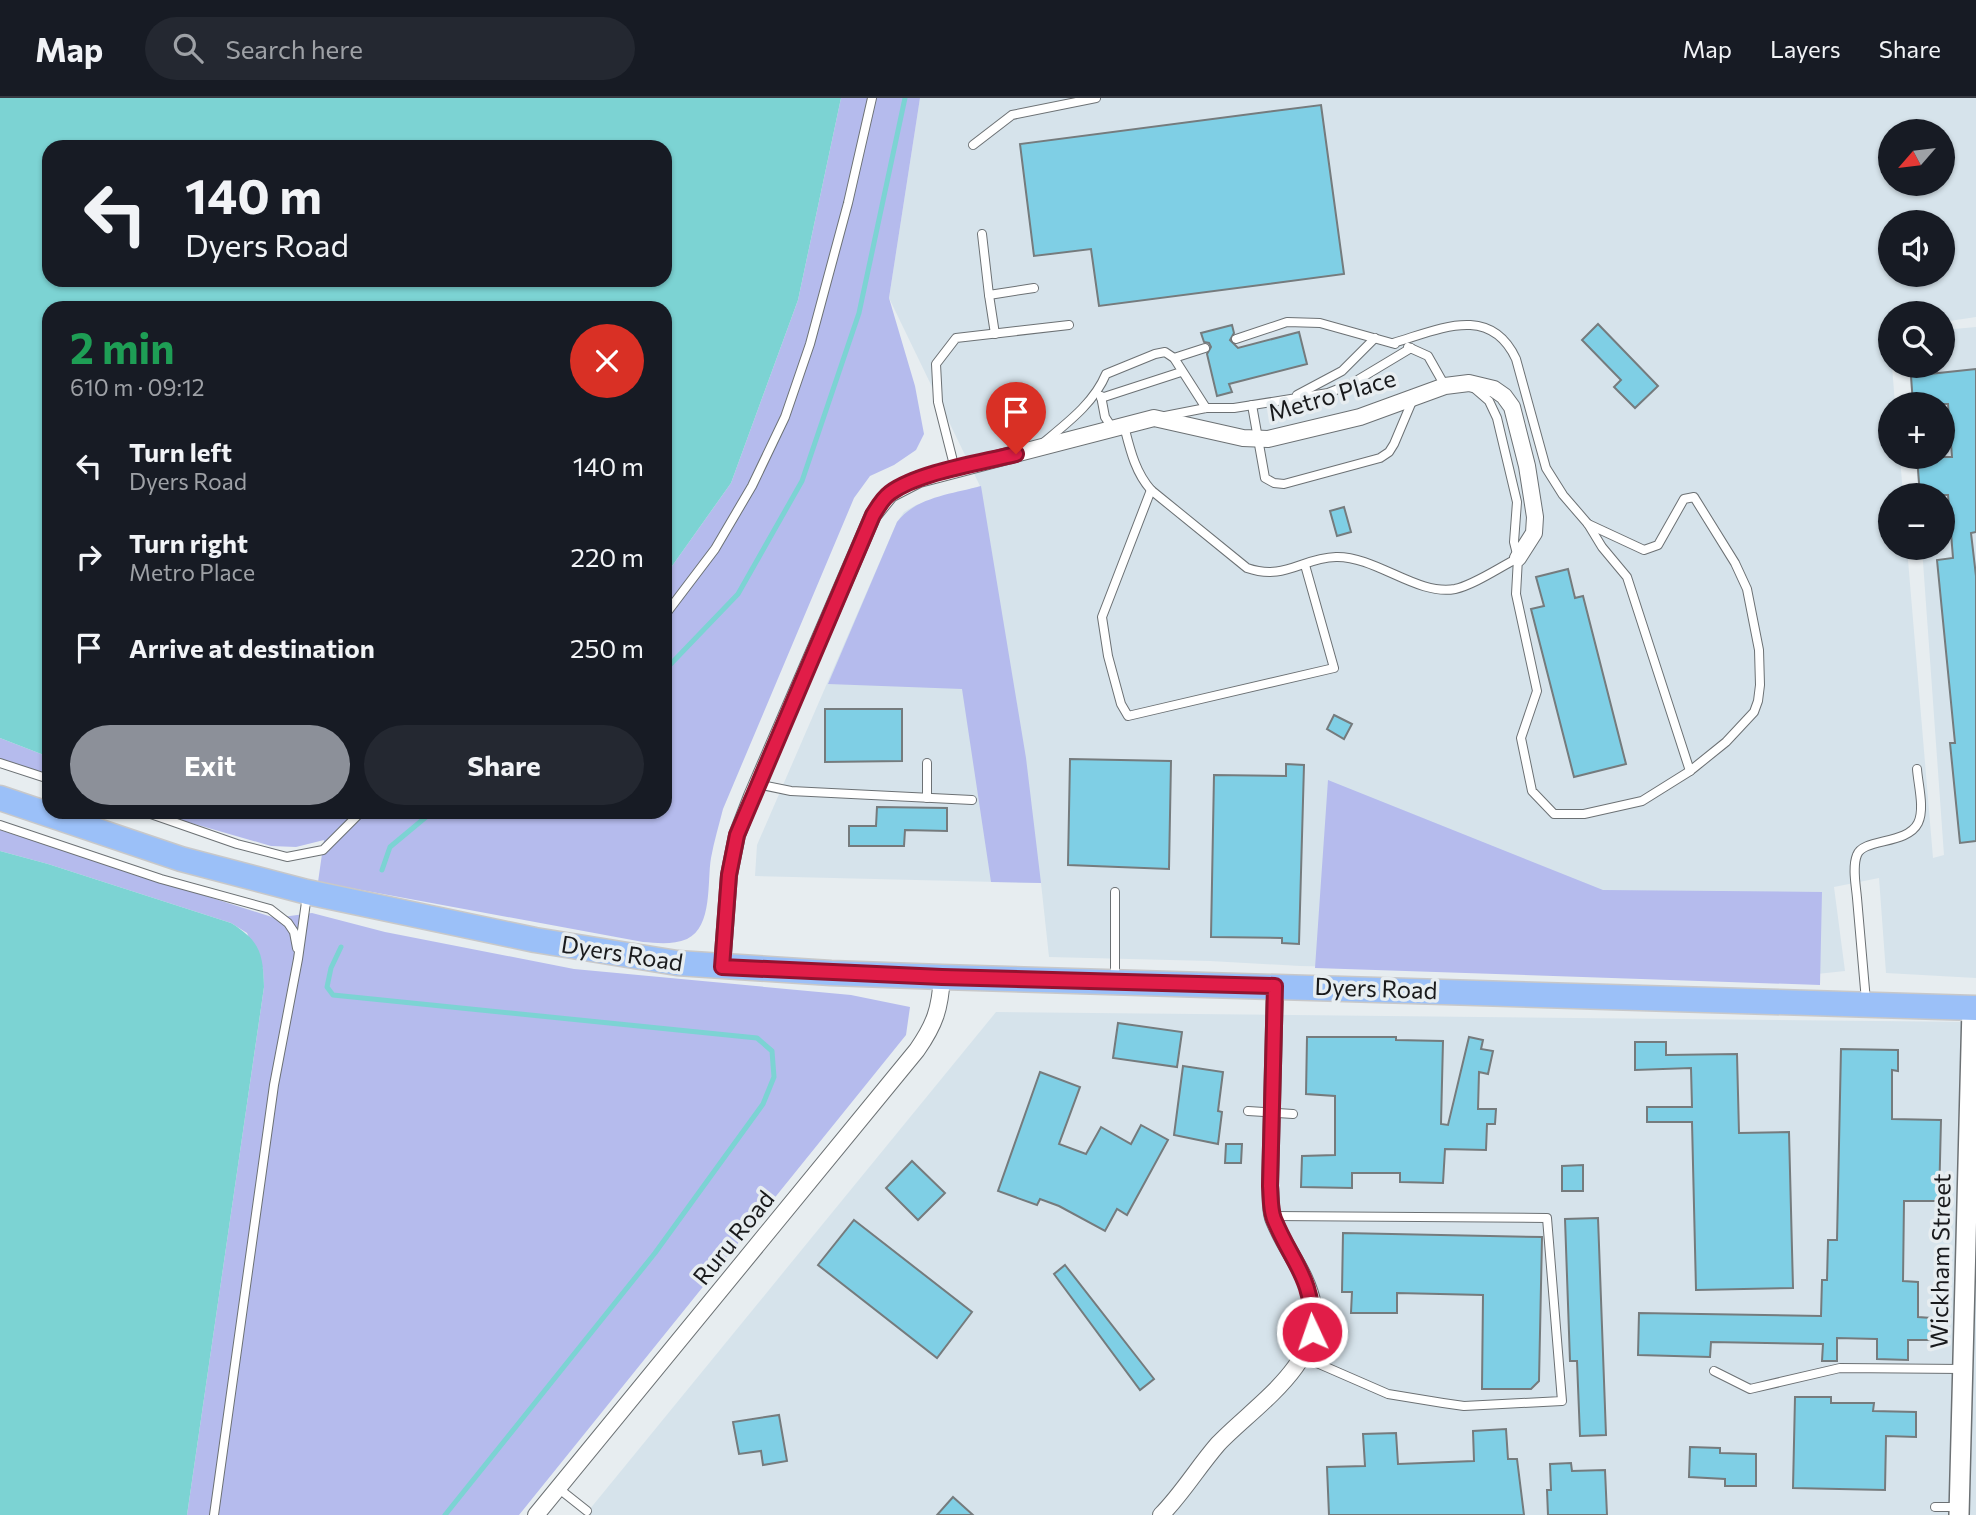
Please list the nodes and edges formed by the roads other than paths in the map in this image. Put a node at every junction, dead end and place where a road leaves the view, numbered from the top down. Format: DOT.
graph roads {
  1 [pos="872,98"];
  2 [pos="1096,98"];
  3 [pos="973,145"];
  4 [pos="982,234"];
  5 [pos="1034,288"];
  6 [pos="989,295"];
  7 [pos="1069,326"];
  8 [pos="995,334"];
  9 [pos="1375,338"];
  10 [pos="1236,339"];
  11 [pos="1392,343"];
  12 [pos="1205,348"];
  13 [pos="1411,348"];
  14 [pos="1174,358"];
  15 [pos="1181,372"];
  16 [pos="1451,384"];
  17 [pos="1101,394"];
  18 [pos="1414,396"];
  19 [pos="1291,397"];
  20 [pos="1252,405"];
  21 [pos="1206,408"];
  22 [pos="1154,418"];
  23 [pos="1118,427"];
  24 [pos="1257,440"];
  25 [pos="1036,449"];
  26 [pos="956,469"];
  27 [pos="1151,490"];
  28 [pos="1588,524"];
  29 [pos="1518,558"];
  30 [pos="1305,565"];
  31 [pos="672,606"];
  32 [pos="0,763"];
  33 [pos="928,763"];
  34 [pos="1917,769"];
  35 [pos="1690,771"];
  36 [pos="42,777"];
  37 [pos="757,784"];
  38 [pos="0,797"];
  39 [pos="927,797"];
  40 [pos="972,800"];
  41 [pos="42,811"];
  42 [pos="64,819"];
  43 [pos="165,819"];
  44 [pos="354,819"];
  45 [pos="0,825"];
  46 [pos="307,892"];
  47 [pos="1115,892"];
  48 [pos="298,959"];
  49 [pos="722,967"];
  50 [pos="942,977"];
  51 [pos="1115,981"];
  52 [pos="1275,986"];
  53 [pos="1866,1004"];
  54 [pos="1974,1008"];
  55 [pos="1248,1111"];
  56 [pos="1271,1112"];
  57 [pos="1293,1114"];
  58 [pos="1273,1216"];
  59 [pos="1303,1357"];
  60 [pos="1962,1369"];
  61 [pos="1714,1371"];
  62 [pos="558,1488"];
  63 [pos="1935,1507"];
  64 [pos="587,1511"];
  65 [pos="1959,1511"];
  66 [pos="1164,1514"];
  67 [pos="214,1515"];
  68 [pos="536,1515"];
  1 -- 31 [label="lane"];
  2 -- 3 [label="lane"];
  4 -- 6 [label="lane"];
  5 -- 6 [label="lane"];
  6 -- 8 [label="lane"];
  7 -- 8 [label="lane"];
  8 -- 26 [label="lane"];
  9 -- 10 [label="lane"];
  9 -- 11 [label="lane"];
  9 -- 19 [label="lane"];
  11 -- 13 [label="lane"];
  11 -- 28 [label="lane"];
  12 -- 14 [label="lane"];
  13 -- 16 [label="lane"];
  13 -- 19 [label="lane"];
  14 -- 15 [label="lane"];
  14 -- 17 [label="lane"];
  15 -- 17 [label="lane"];
  15 -- 21 [label="lane"];
  16 -- 18 [label="street, Metro Place"];
  16 -- 29 [label="street, Metro Place"];
  17 -- 23 [label="lane"];
  17 -- 25 [label="lane"];
  18 -- 24 [label="street, Metro Place"];
  18 -- 24 [label="lane"];
  19 -- 20 [label="lane"];
  20 -- 21 [label="lane"];
  20 -- 24 [label="lane"];
  21 -- 22 [label="lane"];
  22 -- 23 [label="street, Metro Place"];
  22 -- 24 [label="street, Metro Place"];
  23 -- 25 [label="street, Metro Place"];
  23 -- 27 [label="lane"];
  25 -- 26 [label="street, Metro Place"];
  26 -- 37 [label="street, Metro Place"];
  27 -- 30 [label="lane"];
  27 -- 30 [label="lane"];
  28 -- 35 [label="lane"];
  28 -- 35 [label="lane, Metro Place"];
  29 -- 30 [label="lane"];
  29 -- 35 [label="lane, Metro Place"];
  32 -- 36 [label="lane"];
  33 -- 39 [label="lane"];
  34 -- 53 [label="lane"];
  37 -- 39 [label="lane"];
  37 -- 49 [label="street, Metro Place"];
  38 -- 41 [label="highway, Dyers Road"];
  39 -- 40 [label="lane"];
  42 -- 46 [label="highway, Dyers Road"];
  43 -- 44 [label="lane"];
  45 -- 48 [label="lane"];
  46 -- 48 [label="lane"];
  46 -- 49 [label="highway, Dyers Road"];
  47 -- 51 [label="lane"];
  48 -- 67 [label="lane"];
  49 -- 50 [label="highway, Dyers Road"];
  50 -- 51 [label="highway, Dyers Road"];
  50 -- 62 [label="street, Ruru Road"];
  51 -- 52 [label="highway, Dyers Road"];
  52 -- 53 [label="highway, Dyers Road"];
  52 -- 56 [label="street"];
  53 -- 54 [label="highway, Dyers Road"];
  54 -- 60 [label="street, Wickham Street"];
  55 -- 56 [label="lane"];
  56 -- 57 [label="lane"];
  56 -- 58 [label="street"];
  58 -- 59 [label="street"];
  58 -- 59 [label="lane"];
  59 -- 66 [label="street"];
  60 -- 61 [label="lane"];
  60 -- 65 [label="street, Wickham Street"];
  62 -- 64 [label="lane"];
  62 -- 68 [label="street, Ruru Road"];
  63 -- 65 [label="lane"];
}
